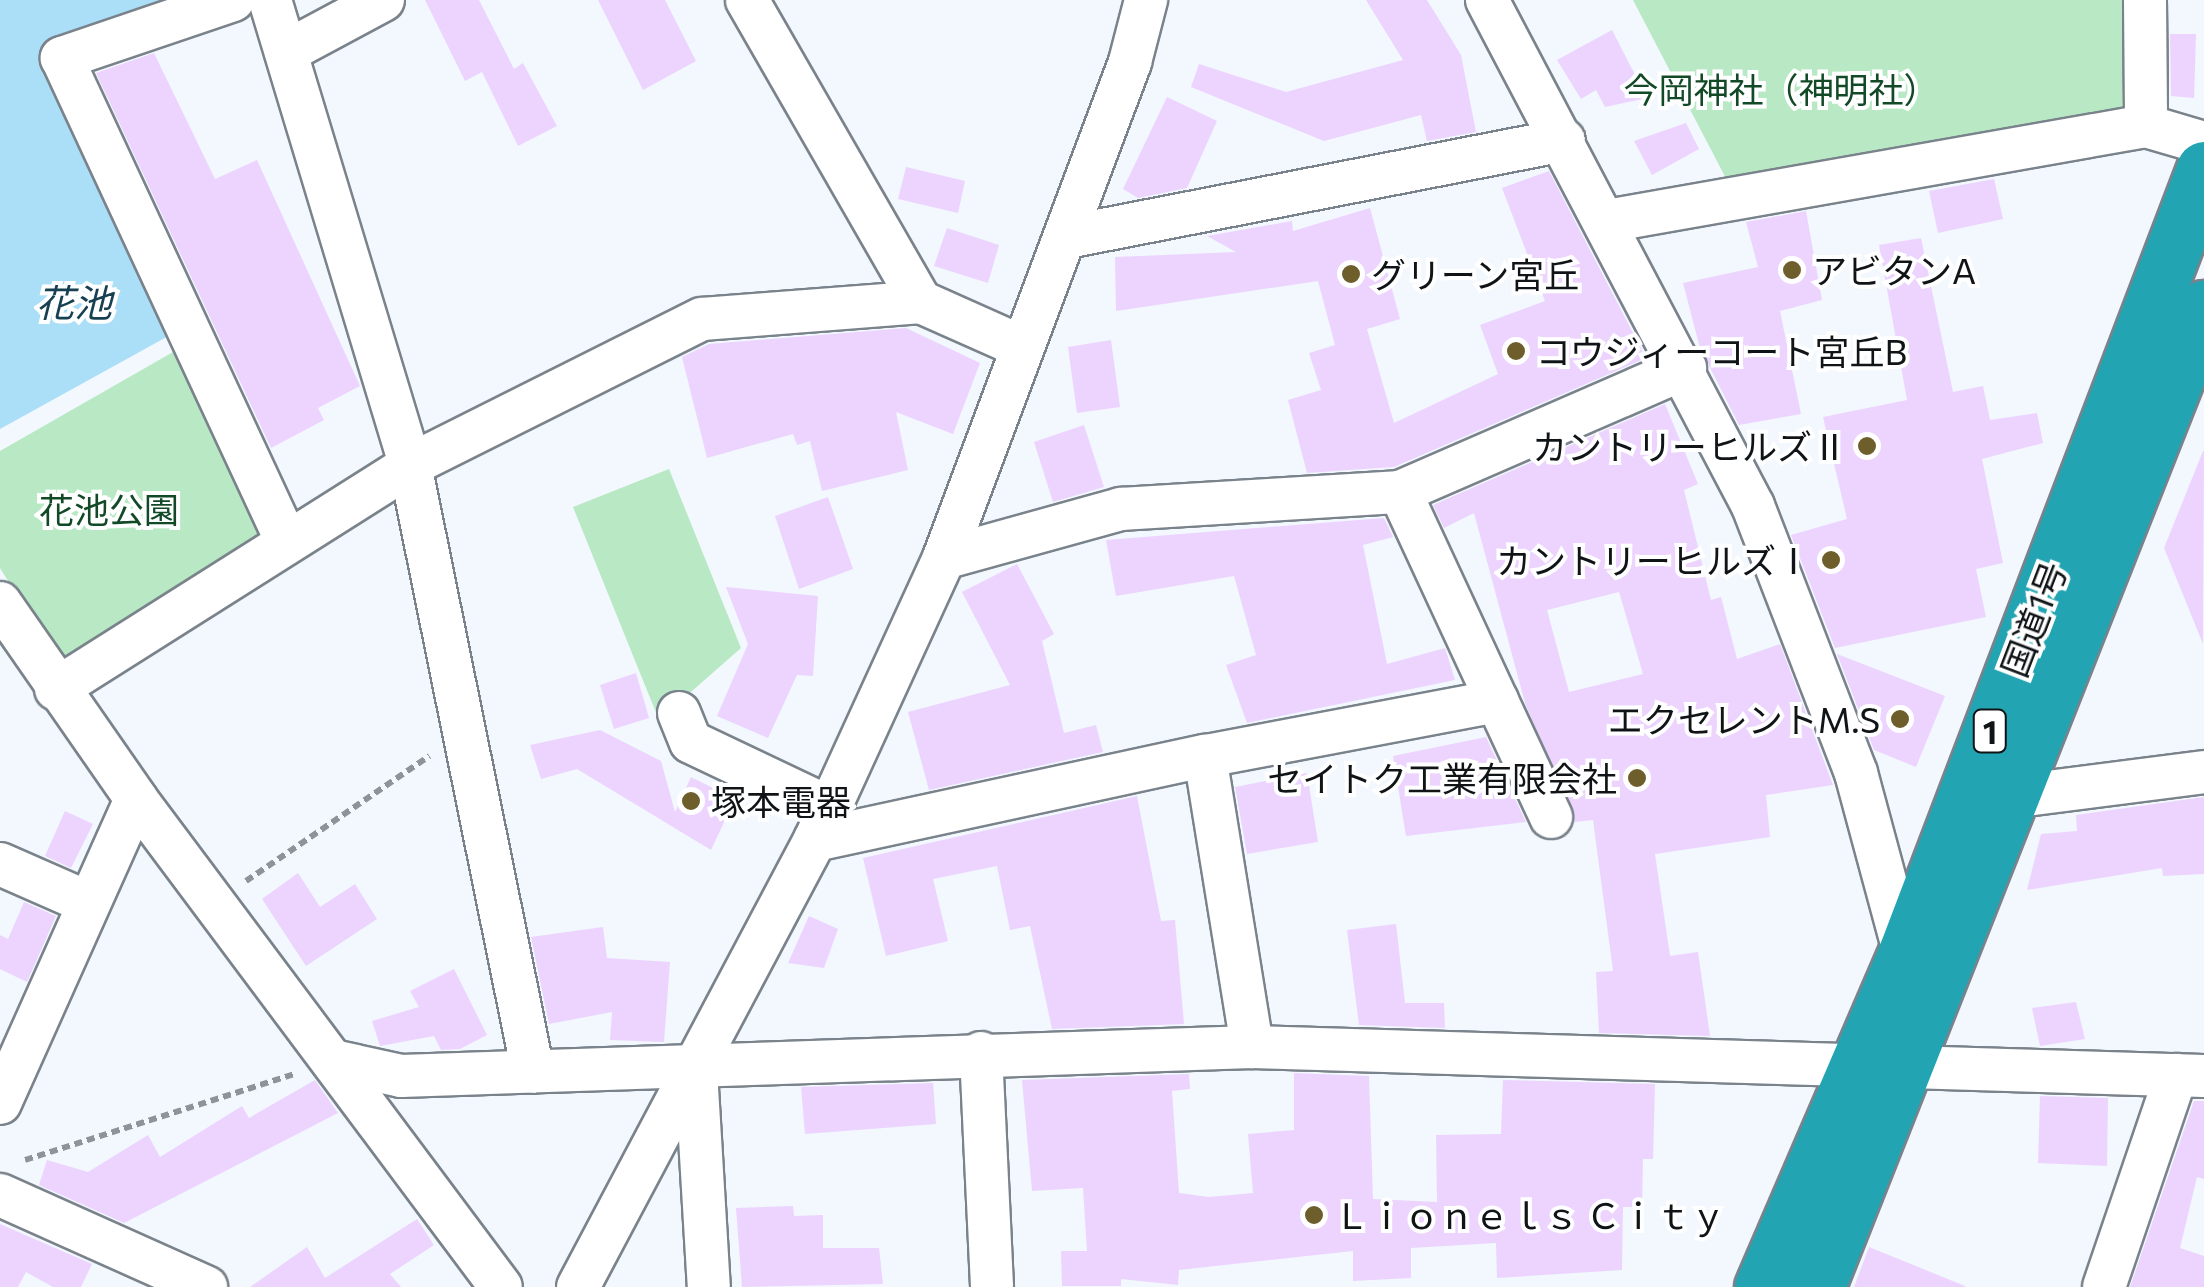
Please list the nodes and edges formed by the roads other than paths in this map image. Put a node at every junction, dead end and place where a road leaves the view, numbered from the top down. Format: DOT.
graph roads {
  1 [pos="234,0"];
  2 [pos="270,0"];
  3 [pos="383,0"];
  4 [pos="747,0"];
  5 [pos="1146,0"];
  6 [pos="1488,0"];
  7 [pos="2145,0"];
  8 [pos="286,52"];
  9 [pos="2146,126"];
  10 [pos="1564,140"];
  11 [pos="2204,142"];
  12 [pos="2204,169"];
  13 [pos="1607,220"];
  14 [pos="1067,236"];
  15 [pos="921,302"];
  16 [pos="2204,309"];
  17 [pos="1022,346"];
  18 [pos="1685,368"];
  19 [pos="410,465"];
  20 [pos="1400,492"];
  21 [pos="286,540"];
  22 [pos="944,558"];
  23 [pos="0,603"];
  24 [pos="56,689"];
  25 [pos="1498,701"];
  26 [pos="679,713"];
  27 [pos="1206,756"];
  28 [pos="2204,772"];
  29 [pos="2010,797"];
  30 [pos="136,799"];
  31 [pos="1551,817"];
  32 [pos="822,823"];
  33 [pos="0,864"];
  34 [pos="89,904"];
  35 [pos="1905,955"];
  36 [pos="1252,1046"];
  37 [pos="982,1053"];
  38 [pos="333,1061"];
  39 [pos="1882,1068"];
  40 [pos="696,1071"];
  41 [pos="533,1072"];
  42 [pos="2190,1076"];
  43 [pos="0,1103"];
  44 [pos="9,1179"];
  45 [pos="206,1287"];
  46 [pos="500,1287"];
  47 [pos="578,1287"];
  48 [pos="709,1287"];
  49 [pos="992,1287"];
  50 [pos="1762,1287"];
  51 [pos="1817,1287"];
  52 [pos="2104,1287"];
  1 -- 21 [label="street"];
  2 -- 8 [label="street"];
  3 -- 8 [label="street"];
  4 -- 15 [label="street"];
  5 -- 14 [label="street"];
  6 -- 10 [label="street"];
  7 -- 9 [label="street"];
  8 -- 19 [label="street"];
  9 -- 11 [label="street"];
  9 -- 13 [label="street"];
  10 -- 13 [label="street"];
  10 -- 14 [label="street"];
  12 -- 35 [label="highway, 国道1号 / 1"];
  13 -- 18 [label="street"];
  14 -- 17 [label="street"];
  15 -- 17 [label="street"];
  15 -- 19 [label="street"];
  16 -- 29 [label="highway, 国道1号 / 1"];
  17 -- 22 [label="street"];
  18 -- 20 [label="street"];
  18 -- 35 [label="street"];
  19 -- 21 [label="street"];
  19 -- 41 [label="street"];
  20 -- 22 [label="street"];
  20 -- 25 [label="street"];
  21 -- 24 [label="street"];
  22 -- 32 [label="street"];
  23 -- 24 [label="street"];
  24 -- 30 [label="street"];
  25 -- 27 [label="street"];
  25 -- 31 [label="street"];
  26 -- 32 [label="street"];
  27 -- 32 [label="street"];
  27 -- 36 [label="street"];
  28 -- 29 [label="street"];
  29 -- 39 [label="highway, 国道1号 / 1"];
  30 -- 34 [label="street"];
  30 -- 38 [label="street"];
  32 -- 40 [label="street"];
  33 -- 34 [label="street"];
  34 -- 43 [label="street"];
  35 -- 39 [label="highway, 国道1号 / 1"];
  36 -- 37 [label="street"];
  36 -- 39 [label="street"];
  37 -- 40 [label="street"];
  37 -- 49 [label="street"];
  38 -- 41 [label="street"];
  38 -- 46 [label="street"];
  39 -- 42 [label="street"];
  39 -- 50 [label="highway, 国道1号 / 1"];
  39 -- 51 [label="highway, 国道1号 / 1"];
  40 -- 41 [label="street"];
  40 -- 47 [label="street"];
  40 -- 48 [label="street"];
  42 -- 52 [label="street"];
  44 -- 45 [label="street"];
}
